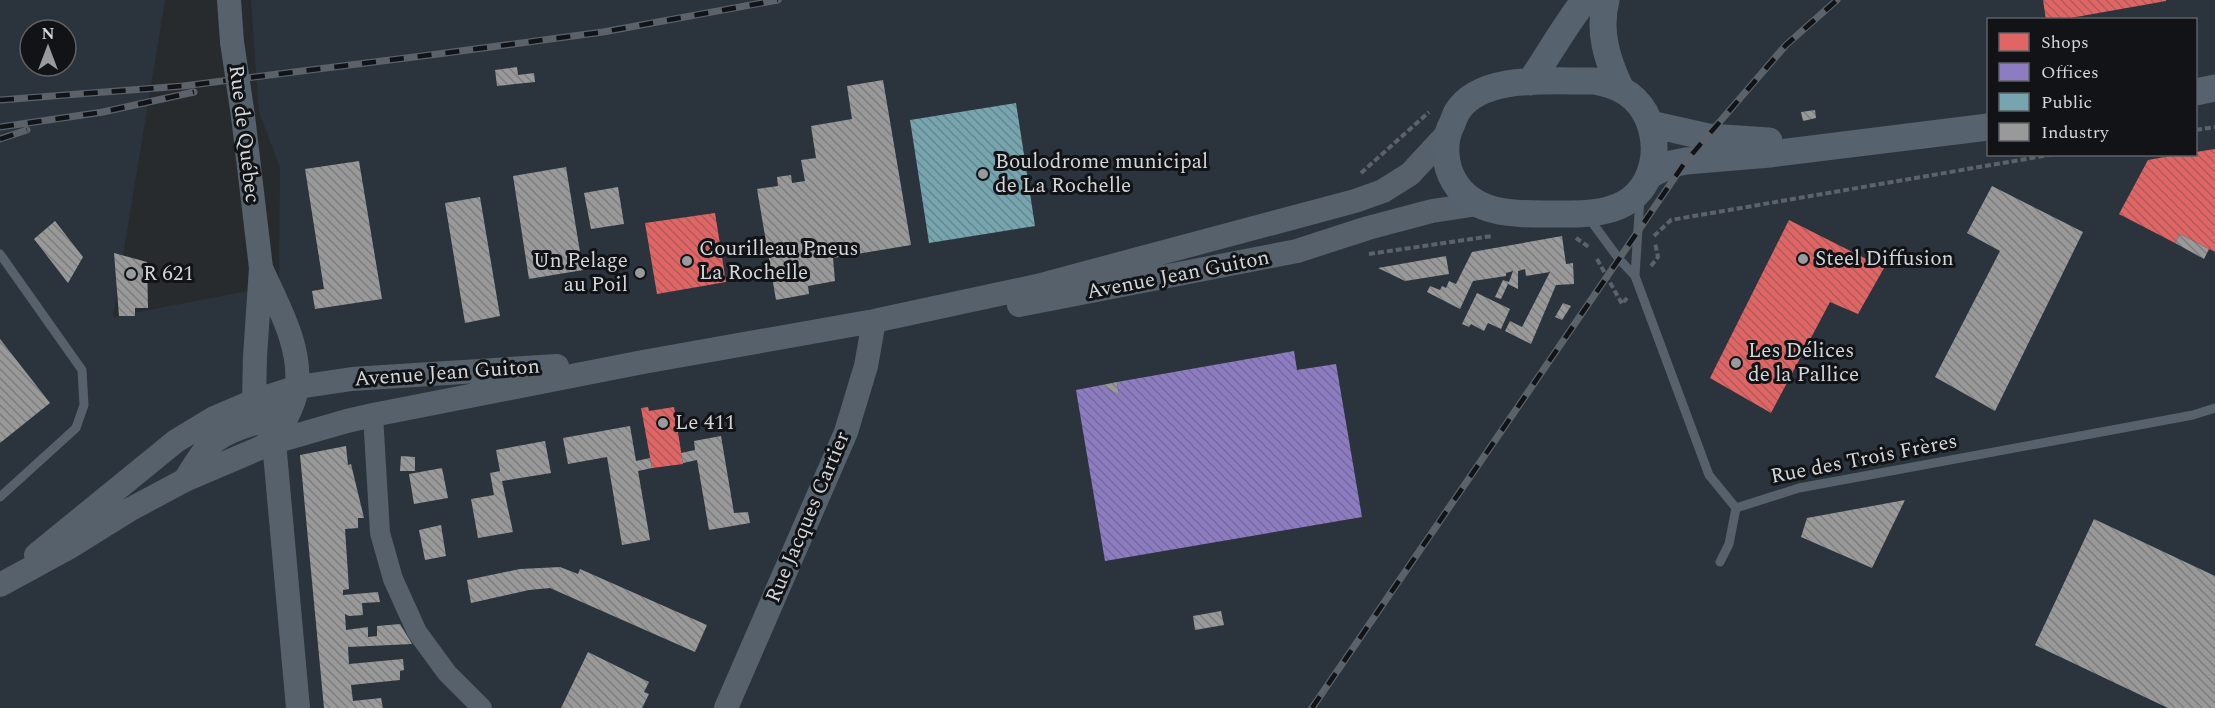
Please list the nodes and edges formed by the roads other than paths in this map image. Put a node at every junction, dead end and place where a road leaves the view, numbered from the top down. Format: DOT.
graph roads {
  1 [pos="229,0"];
  2 [pos="1585,0"];
  3 [pos="1606,0"];
  4 [pos="1530,82"];
  5 [pos="1620,87"];
  6 [pos="2215,88"];
  7 [pos="2197,92"];
  8 [pos="1650,124"];
  9 [pos="1987,127"];
  10 [pos="1448,133"];
  11 [pos="1842,146"];
  12 [pos="1645,183"];
  13 [pos="1478,204"];
  14 [pos="1586,213"];
  15 [pos="1181,248"];
  16 [pos="0,254"];
  17 [pos="261,268"];
  18 [pos="1187,273"];
  19 [pos="1635,276"];
  20 [pos="874,321"];
  21 [pos="643,362"];
  22 [pos="297,387"];
  23 [pos="2215,408"];
  24 [pos="259,410"];
  25 [pos="288,412"];
  26 [pos="374,415"];
  27 [pos="274,442"];
  28 [pos="185,480"];
  29 [pos="0,497"];
  30 [pos="1736,508"];
  31 [pos="1720,562"];
  32 [pos="4,582"];
  33 [pos="298,708"];
  34 [pos="482,708"];
  35 [pos="726,708"];
  1 -- 17 [label="street, Rue de Québec, bridge"];
  2 -- 4 [label="main road"];
  3 -- 5 [label="main road"];
  4 -- 5 [label="main road"];
  4 -- 10 [label="main road"];
  5 -- 8 [label="main road"];
  6 -- 7 [label="main road"];
  8 -- 11 [label="main road"];
  8 -- 12 [label="main road"];
  9 -- 11 [label="main road"];
  10 -- 13 [label="main road"];
  10 -- 15 [label="street, Avenue Jean Guiton"];
  11 -- 12 [label="main road"];
  12 -- 14 [label="main road"];
  12 -- 19 [label="lane"];
  13 -- 14 [label="main road"];
  13 -- 18 [label="street, Avenue Jean Guiton"];
  14 -- 19 [label="lane"];
  15 -- 18 [label="street"];
  15 -- 20 [label="street, Avenue Jean Guiton"];
  16 -- 29 [label="lane"];
  17 -- 22 [label="street, Rue de Québec"];
  17 -- 24 [label="street, Rue de Québec"];
  18 -- 20 [label="street, Avenue Jean Guiton"];
  19 -- 30 [label="lane"];
  20 -- 21 [label="street, Avenue Jean Guiton"];
  20 -- 35 [label="street, Rue Jacques Cartier"];
  21 -- 22 [label="street, Avenue Jean Guiton"];
  21 -- 26 [label="street, Avenue Jean Guiton"];
  22 -- 24 [label="street, Avenue Jean Guiton"];
  22 -- 25 [label="street, Rue de Québec"];
  23 -- 30 [label="lane, Rue des Trois Frères"];
  24 -- 25 [label="street"];
  24 -- 27 [label="street, Rue de Québec"];
  24 -- 28 [label="street"];
  24 -- 32 [label="street"];
  25 -- 27 [label="street, Rue de Québec"];
  26 -- 27 [label="street, Avenue Jean Guiton"];
  26 -- 34 [label="street"];
  27 -- 28 [label="street, Avenue Jean Guiton"];
  27 -- 33 [label="street, Rue de Québec"];
  28 -- 32 [label="street, Avenue Jean Guiton"];
  30 -- 31 [label="lane"];
}
